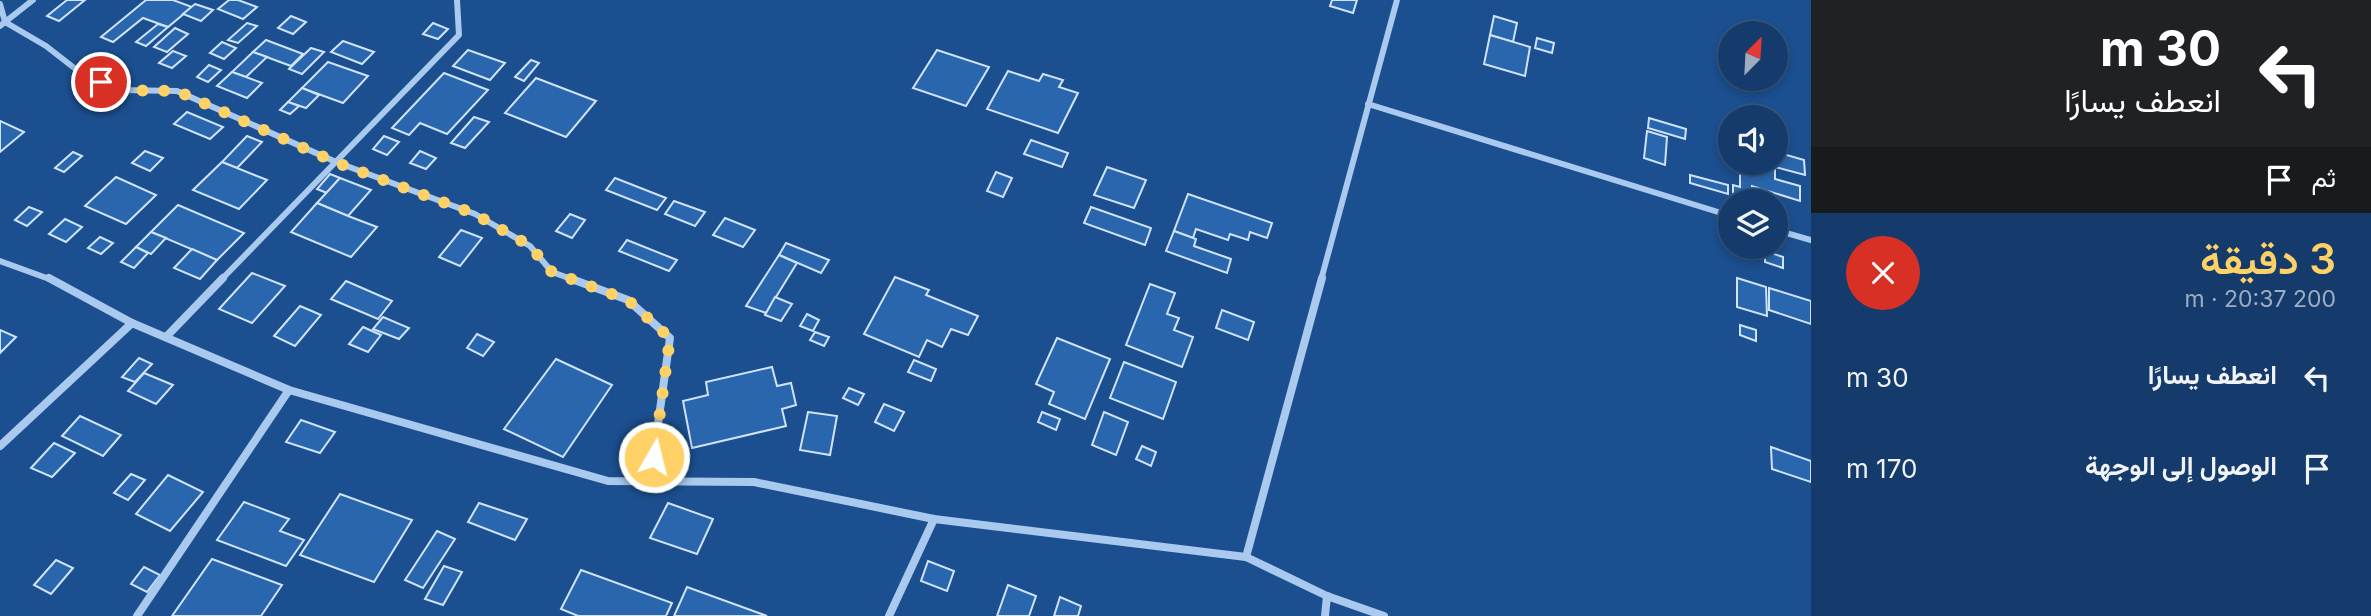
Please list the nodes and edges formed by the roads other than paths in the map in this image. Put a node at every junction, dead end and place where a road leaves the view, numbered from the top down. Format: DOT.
graph roads {
  1 [pos="33,0"];
  2 [pos="457,0"];
  3 [pos="1397,0"];
  4 [pos="0,4"];
  5 [pos="2,24"];
  6 [pos="1368,104"];
  7 [pos="335,162"];
  8 [pos="1718,212"];
  9 [pos="1788,233"];
  10 [pos="1811,240"];
  11 [pos="0,261"];
  12 [pos="132,323"];
  13 [pos="166,337"];
  14 [pos="289,390"];
  15 [pos="0,446"];
  16 [pos="650,481"];
  17 [pos="934,519"];
  18 [pos="1246,557"];
  19 [pos="1327,596"];
  20 [pos="137,616"];
  21 [pos="889,616"];
  22 [pos="1325,616"];
  23 [pos="1384,616"];
  1 -- 5 [label="street"];
  2 -- 7 [label="street"];
  3 -- 6 [label="street"];
  4 -- 5 [label="street"];
  5 -- 7 [label="street"];
  6 -- 8 [label="street"];
  6 -- 18 [label="street"];
  7 -- 13 [label="street"];
  7 -- 16 [label="street"];
  9 -- 10 [label="street"];
  11 -- 12 [label="street"];
  12 -- 13 [label="street"];
  12 -- 15 [label="street"];
  13 -- 14 [label="street"];
  14 -- 16 [label="street"];
  14 -- 20 [label="street"];
  16 -- 17 [label="street"];
  17 -- 18 [label="street"];
  17 -- 21 [label="street"];
  18 -- 19 [label="street"];
  19 -- 22 [label="street"];
  19 -- 23 [label="street"];
}
